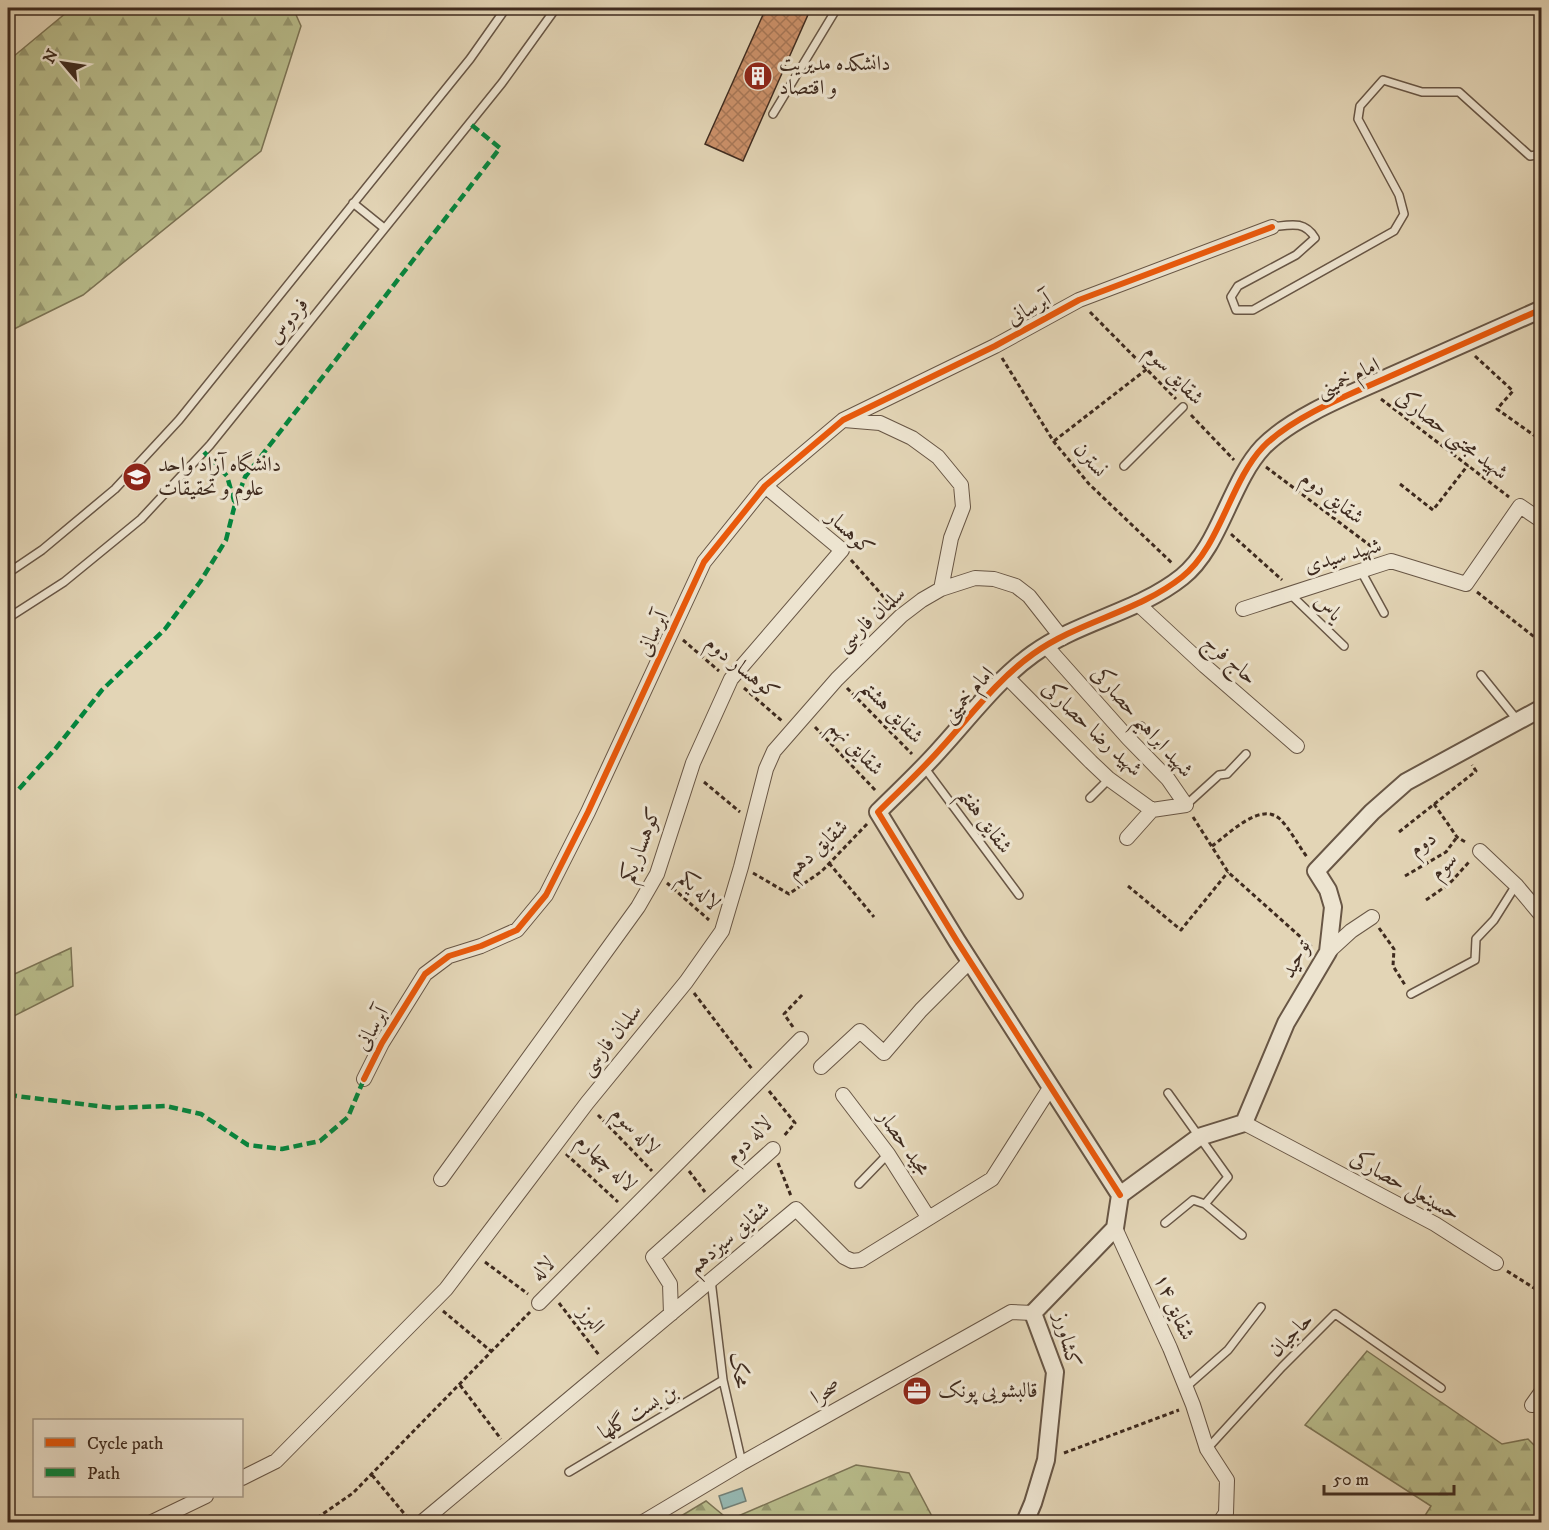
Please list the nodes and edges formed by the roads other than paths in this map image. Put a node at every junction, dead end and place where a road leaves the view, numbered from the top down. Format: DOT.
graph roads {
  1 [pos="506,8"];
  2 [pos="556,8"];
  3 [pos="837,8"];
  4 [pos="772,114"];
  5 [pos="1542,154"];
  6 [pos="353,203"];
  7 [pos="1272,227"];
  8 [pos="384,228"];
  9 [pos="1542,309"];
  10 [pos="1183,407"];
  11 [pos="843,420"];
  12 [pos="1124,466"];
  13 [pos="765,486"];
  14 [pos="1542,521"];
  15 [pos="842,550"];
  16 [pos="1361,571"];
  17 [pos="8,573"];
  18 [pos="941,589"];
  19 [pos="1292,592"];
  20 [pos="1137,603"];
  21 [pos="1244,609"];
  22 [pos="1384,612"];
  23 [pos="8,618"];
  24 [pos="1062,638"];
  25 [pos="1046,646"];
  26 [pos="1344,646"];
  27 [pos="1481,675"];
  28 [pos="1006,676"];
  29 [pos="1542,708"];
  30 [pos="1518,721"];
  31 [pos="1141,726"];
  32 [pos="1128,738"];
  33 [pos="1297,746"];
  34 [pos="1246,754"];
  35 [pos="924,767"];
  36 [pos="1109,779"];
  37 [pos="1090,798"];
  38 [pos="1186,805"];
  39 [pos="1152,810"];
  40 [pos="1127,838"];
  41 [pos="1480,851"];
  42 [pos="1516,885"];
  43 [pos="1019,895"];
  44 [pos="1542,915"];
  45 [pos="1372,917"];
  46 [pos="1326,955"];
  47 [pos="970,961"];
  48 [pos="1411,994"];
  49 [pos="801,1039"];
  50 [pos="821,1066"];
  51 [pos="364,1079"];
  52 [pos="1050,1088"];
  53 [pos="1168,1093"];
  54 [pos="843,1095"];
  55 [pos="1244,1123"];
  56 [pos="1199,1137"];
  57 [pos="773,1149"];
  58 [pos="888,1154"];
  59 [pos="441,1179"];
  60 [pos="859,1184"];
  61 [pos="1120,1196"];
  62 [pos="1205,1204"];
  63 [pos="928,1217"];
  64 [pos="1165,1223"];
  65 [pos="1115,1228"];
  66 [pos="1242,1235"];
  67 [pos="1496,1263"];
  68 [pos="711,1280"];
  69 [pos="539,1303"];
  70 [pos="1261,1307"];
  71 [pos="1033,1312"];
  72 [pos="671,1314"];
  73 [pos="723,1380"];
  74 [pos="1186,1387"];
  75 [pos="1441,1388"];
  76 [pos="1542,1390"];
  77 [pos="1532,1405"];
  78 [pos="1207,1449"];
  79 [pos="742,1463"];
  80 [pos="569,1472"];
  81 [pos="243,1478"];
  82 [pos="204,1497"];
  83 [pos="152,1522"];
  84 [pos="422,1522"];
  85 [pos="643,1522"];
  86 [pos="1025,1522"];
  87 [pos="1220,1522"];
  1 -- 6 [label="lane, فردوس"];
  2 -- 8 [label="lane, فردوس"];
  3 -- 4 [label="lane"];
  5 -- 7 [label="lane"];
  6 -- 8 [label="lane"];
  6 -- 17 [label="lane, فردوس"];
  7 -- 11 [label="street, آبرسانی"];
  8 -- 23 [label="lane, فردوس"];
  9 -- 20 [label="street, امام خمینی"];
  10 -- 12 [label="lane"];
  11 -- 13 [label="street, آبرسانی"];
  11 -- 18 [label="street"];
  13 -- 15 [label="street, کوهسار"];
  13 -- 51 [label="street, آبرسانی"];
  14 -- 16 [label="street, شهید سیدی"];
  15 -- 59 [label="street, کوهسار یکم"];
  16 -- 19 [label="street, شهید سیدی"];
  16 -- 22 [label="lane"];
  18 -- 24 [label="street"];
  18 -- 81 [label="street, سلمان فارسی"];
  19 -- 21 [label="street, شهید سیدی"];
  19 -- 26 [label="lane, یاس"];
  20 -- 24 [label="street, امام خمینی"];
  20 -- 33 [label="street, حاج فرج"];
  24 -- 25 [label="street, امام خمینی"];
  25 -- 28 [label="street, امام خمینی"];
  25 -- 32 [label="street, شهید ابراهیم حصارکی"];
  27 -- 30 [label="lane"];
  28 -- 35 [label="street, امام خمینی"];
  28 -- 36 [label="street, شهید رضا حصارکی"];
  29 -- 30 [label="street"];
  30 -- 46 [label="street, توحید"];
  31 -- 32 [label="lane"];
  32 -- 38 [label="street, شهید ابراهیم حصارکی"];
  34 -- 38 [label="lane"];
  35 -- 43 [label="lane, شقایق هفتم"];
  35 -- 47 [label="street, امام خمینی"];
  36 -- 37 [label="lane"];
  36 -- 39 [label="street, شهید رضا حصارکی"];
  38 -- 39 [label="street"];
  39 -- 40 [label="street"];
  41 -- 42 [label="street"];
  42 -- 44 [label="street"];
  42 -- 48 [label="lane"];
  45 -- 46 [label="street"];
  46 -- 55 [label="street, توحید"];
  47 -- 50 [label="street"];
  47 -- 52 [label="street"];
  49 -- 69 [label="street, لاله"];
  52 -- 61 [label="street"];
  52 -- 63 [label="street, شقایق سیزدهم"];
  53 -- 56 [label="lane"];
  54 -- 58 [label="street, مجید حصار"];
  55 -- 56 [label="street"];
  55 -- 67 [label="street, حسینعلی حصارکی"];
  56 -- 61 [label="street"];
  56 -- 62 [label="lane"];
  57 -- 72 [label="street, لاله دوم"];
  58 -- 60 [label="lane"];
  58 -- 63 [label="street, مجید حصار"];
  61 -- 65 [label="street"];
  62 -- 64 [label="lane"];
  62 -- 66 [label="lane"];
  63 -- 68 [label="street, شقایق سیزدهم"];
  65 -- 71 [label="street, کشاورز"];
  65 -- 74 [label="street, شقایق ۱۴"];
  68 -- 72 [label="street, شقایق سیزدهم"];
  68 -- 73 [label="lane, محک"];
  70 -- 74 [label="lane"];
  71 -- 79 [label="street, صحرا"];
  71 -- 86 [label="street, کشاورز"];
  72 -- 84 [label="street, شقایق سیزدهم"];
  73 -- 79 [label="lane, محک"];
  73 -- 80 [label="lane, بن بست گلها"];
  74 -- 78 [label="street, شقایق ۱۴"];
  75 -- 78 [label="lane, حاجیان"];
  76 -- 77 [label="street"];
  78 -- 87 [label="street, شقایق ۱۴"];
  79 -- 85 [label="street, صحرا"];
  82 -- 83 [label="street"];
}
